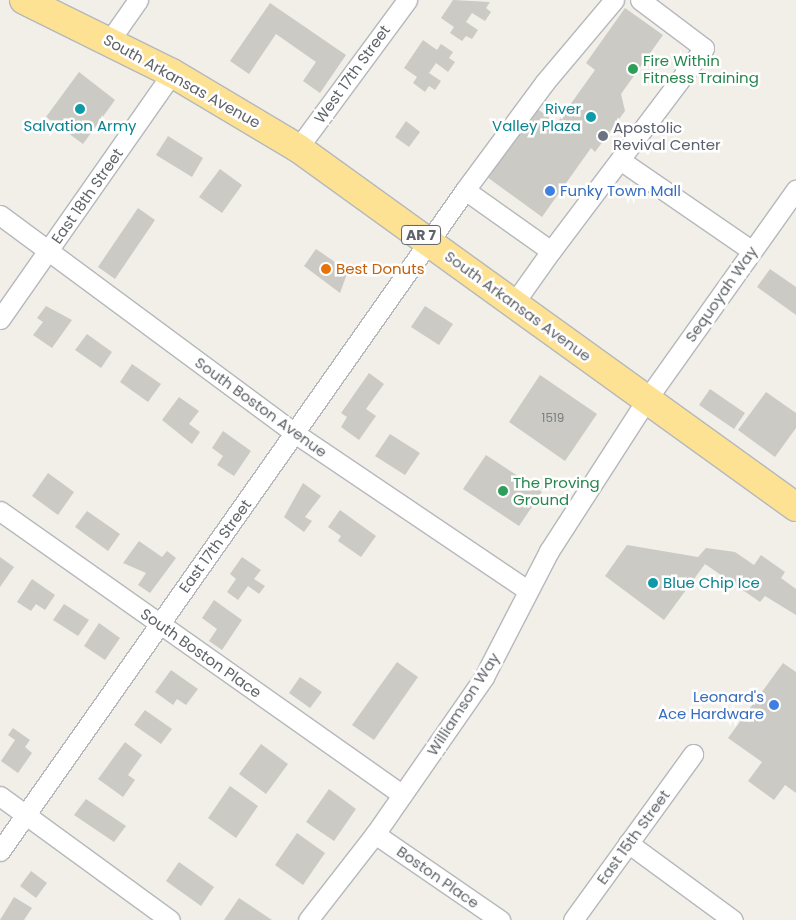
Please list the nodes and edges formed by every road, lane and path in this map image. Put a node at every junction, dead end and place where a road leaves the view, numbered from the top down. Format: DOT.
graph roads {
  1 [pos="24,0"];
  2 [pos="138,0"];
  3 [pos="407,0"];
  4 [pos="614,0"];
  5 [pos="640,0"];
  6 [pos="110,40"];
  7 [pos="172,72"];
  8 [pos="298,148"];
  9 [pos="620,160"];
  10 [pos="796,189"];
  11 [pos="465,190"];
  12 [pos="0,215"];
  13 [pos="432,243"];
  14 [pos="50,250"];
  15 [pos="751,250"];
  16 [pos="551,252"];
  17 [pos="514,303"];
  18 [pos="0,319"];
  19 [pos="647,399"];
  20 [pos="296,434"];
  21 [pos="796,506"];
  22 [pos="0,512"];
  23 [pos="526,590"];
  24 [pos="159,623"];
  25 [pos="694,754"];
  26 [pos="402,795"];
  27 [pos="0,796"];
  28 [pos="26,814"];
  29 [pos="375,834"];
  30 [pos="628,843"];
  31 [pos="0,851"];
  32 [pos="170,920"];
  33 [pos="308,920"];
  34 [pos="500,920"];
  35 [pos="573,920"];
  36 [pos="733,920"];
  1 -- 6 [label="highway, South Arkansas Avenue / AR 7"];
  2 -- 6 [label="street"];
  3 -- 8 [label="street, West 17th Street"];
  4 -- 11 [label="street, East 17th Street"];
  5 -- 9 [label="street"];
  6 -- 7 [label="highway, South Arkansas Avenue / AR 7"];
  7 -- 8 [label="highway, South Arkansas Avenue / AR 7"];
  7 -- 14 [label="street, East 18th Street"];
  8 -- 13 [label="highway, South Arkansas Avenue / AR 7"];
  9 -- 15 [label="street"];
  9 -- 16 [label="street"];
  10 -- 15 [label="street, Sequoyah Way"];
  11 -- 13 [label="street, East 17th Street"];
  11 -- 16 [label="street"];
  12 -- 14 [label="street, South Boston Avenue"];
  13 -- 17 [label="highway, South Arkansas Avenue / AR 7"];
  13 -- 20 [label="street, East 17th Street"];
  14 -- 18 [label="street, East 18th Street"];
  14 -- 20 [label="street, South Boston Avenue"];
  15 -- 19 [label="street, Sequoyah Way"];
  16 -- 17 [label="street"];
  17 -- 19 [label="highway, South Arkansas Avenue / AR 7"];
  19 -- 21 [label="highway, South Arkansas Avenue / AR 7"];
  19 -- 23 [label="street, Williamson Way"];
  20 -- 23 [label="street, South Boston Avenue"];
  20 -- 24 [label="street, East 17th Street"];
  22 -- 24 [label="street, South Boston Place"];
  23 -- 26 [label="street, Williamson Way"];
  24 -- 26 [label="street, South Boston Place"];
  24 -- 28 [label="street, East 17th Street"];
  25 -- 30 [label="street, East 15th Street"];
  26 -- 29 [label="street, Williamson Way"];
  27 -- 28 [label="street"];
  28 -- 31 [label="street, East 17th Street"];
  28 -- 32 [label="street"];
  29 -- 33 [label="street, Williamson Way"];
  29 -- 34 [label="street, Boston Place"];
  30 -- 35 [label="street, East 15th Street"];
  30 -- 36 [label="street"];
}
